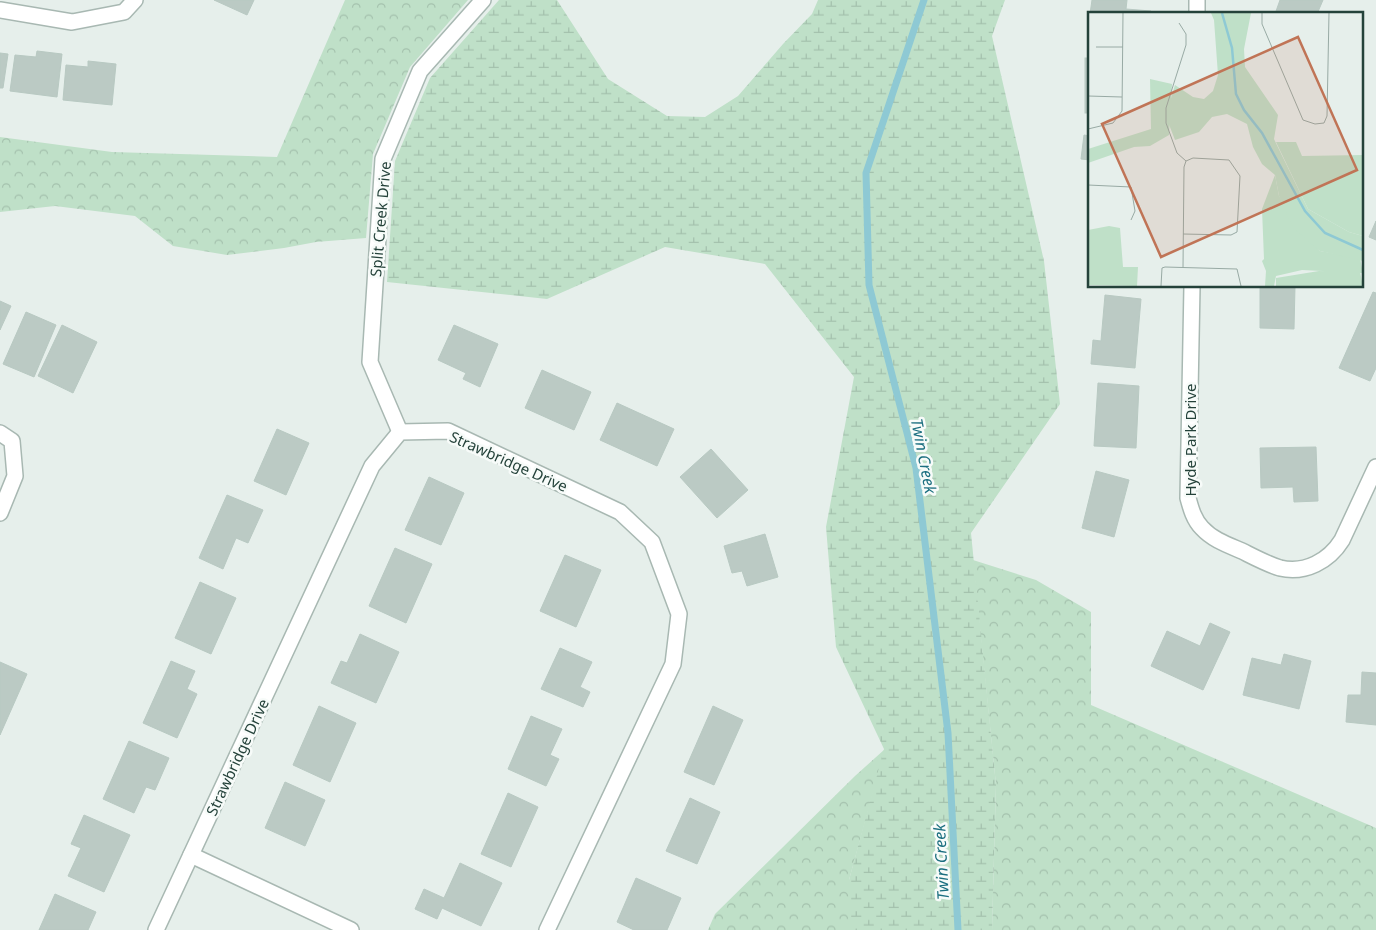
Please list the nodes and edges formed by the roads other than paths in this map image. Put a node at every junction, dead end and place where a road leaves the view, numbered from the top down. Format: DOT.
graph roads {
  1 [pos="135,0"];
  2 [pos="484,0"];
  3 [pos="0,10"];
  4 [pos="1192,288"];
  5 [pos="400,432"];
  6 [pos="0,433"];
  7 [pos="1376,467"];
  8 [pos="0,513"];
  9 [pos="191,855"];
  10 [pos="156,930"];
  11 [pos="352,930"];
  12 [pos="547,930"];
  1 -- 3 [label="street"];
  2 -- 5 [label="street, Split Creek Drive"];
  4 -- 7 [label="street, Hyde Park Drive"];
  5 -- 9 [label="street, Strawbridge Drive"];
  5 -- 12 [label="street, Strawbridge Drive"];
  6 -- 8 [label="street"];
  9 -- 10 [label="street, Strawbridge Drive"];
  9 -- 11 [label="street"];
}
